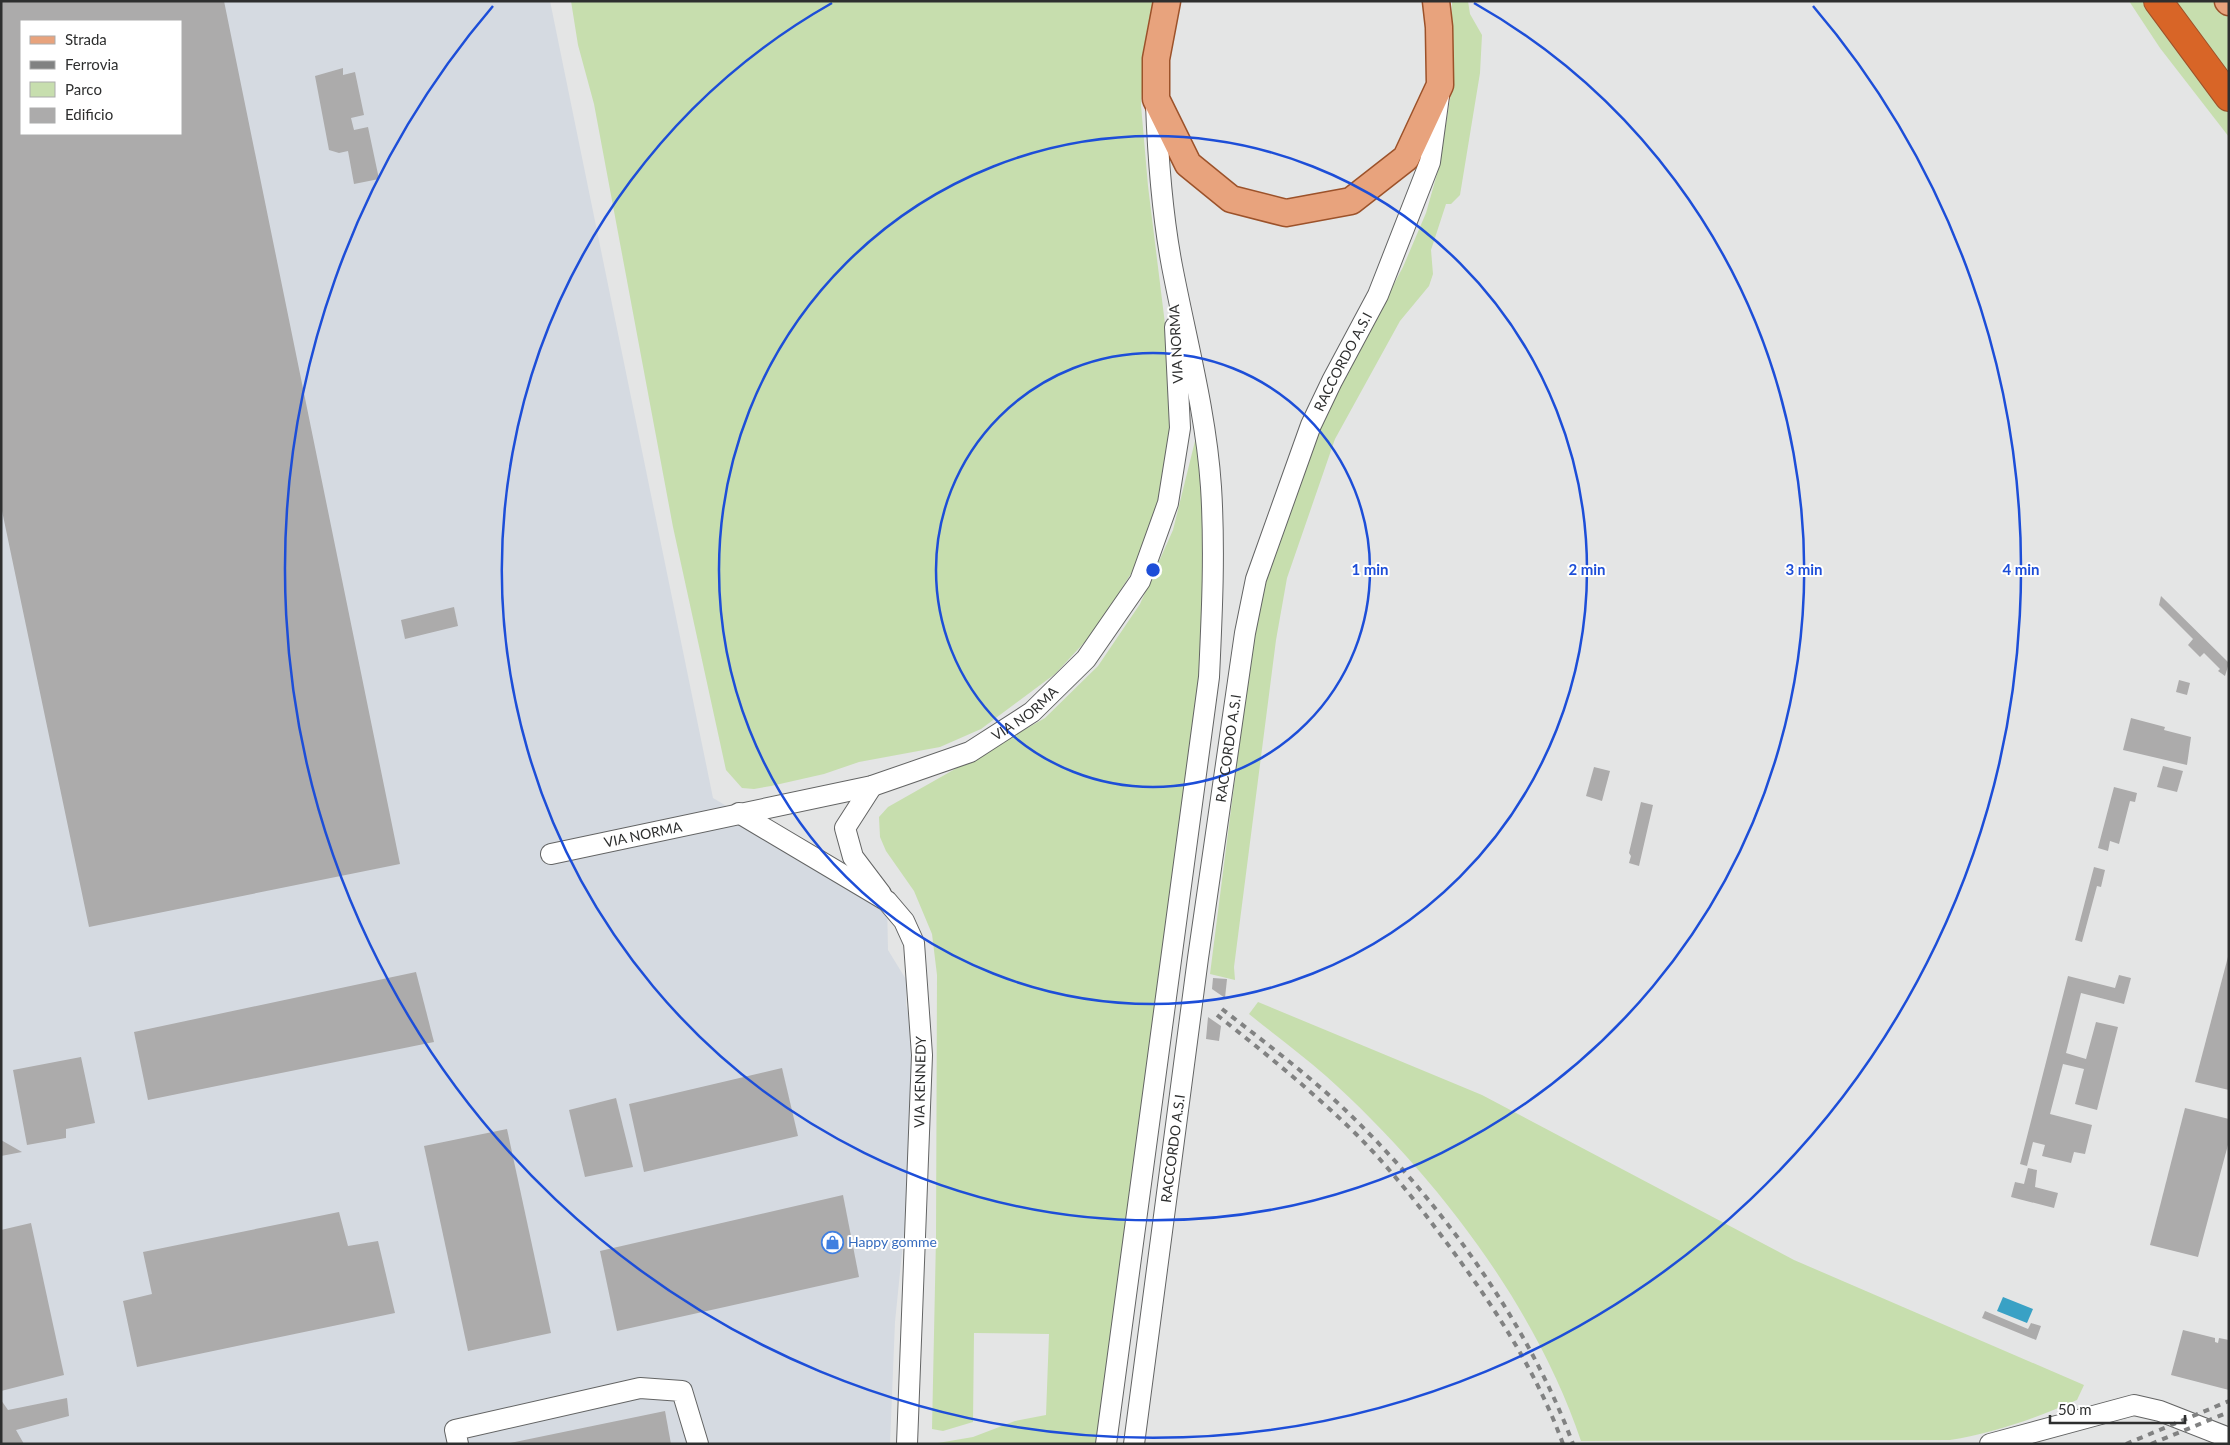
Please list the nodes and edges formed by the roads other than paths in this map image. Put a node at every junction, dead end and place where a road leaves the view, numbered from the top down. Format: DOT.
graph roads {
  1 [pos="1167,1"];
  2 [pos="1436,1"];
  3 [pos="2158,1"];
  4 [pos="1440,85"];
  5 [pos="2229,97"];
  6 [pos="1156,99"];
  7 [pos="1172,265"];
  8 [pos="872,786"];
  9 [pos="739,813"];
  10 [pos="551,854"];
  11 [pos="887,901"];
  12 [pos="2229,1438"];
  13 [pos="458,1444"];
  14 [pos="698,1444"];
  15 [pos="907,1444"];
  16 [pos="1106,1444"];
  17 [pos="1134,1444"];
  18 [pos="1990,1444"];
  1 -- 6 [label="main road"];
  2 -- 4 [label="main road"];
  3 -- 5 [label="highway"];
  4 -- 6 [label="main road"];
  4 -- 17 [label="street, RACCORDO A.S.I"];
  6 -- 7 [label="street, RACCORDO A.S.I"];
  7 -- 8 [label="street, VIA NORMA"];
  7 -- 16 [label="street, RACCORDO A.S.I"];
  8 -- 9 [label="street, VIA NORMA"];
  8 -- 11 [label="street"];
  9 -- 10 [label="street, VIA NORMA"];
  9 -- 11 [label="street, VIA KENNEDY"];
  11 -- 15 [label="street, VIA KENNEDY"];
  12 -- 18 [label="street"];
  13 -- 14 [label="street"];
}
